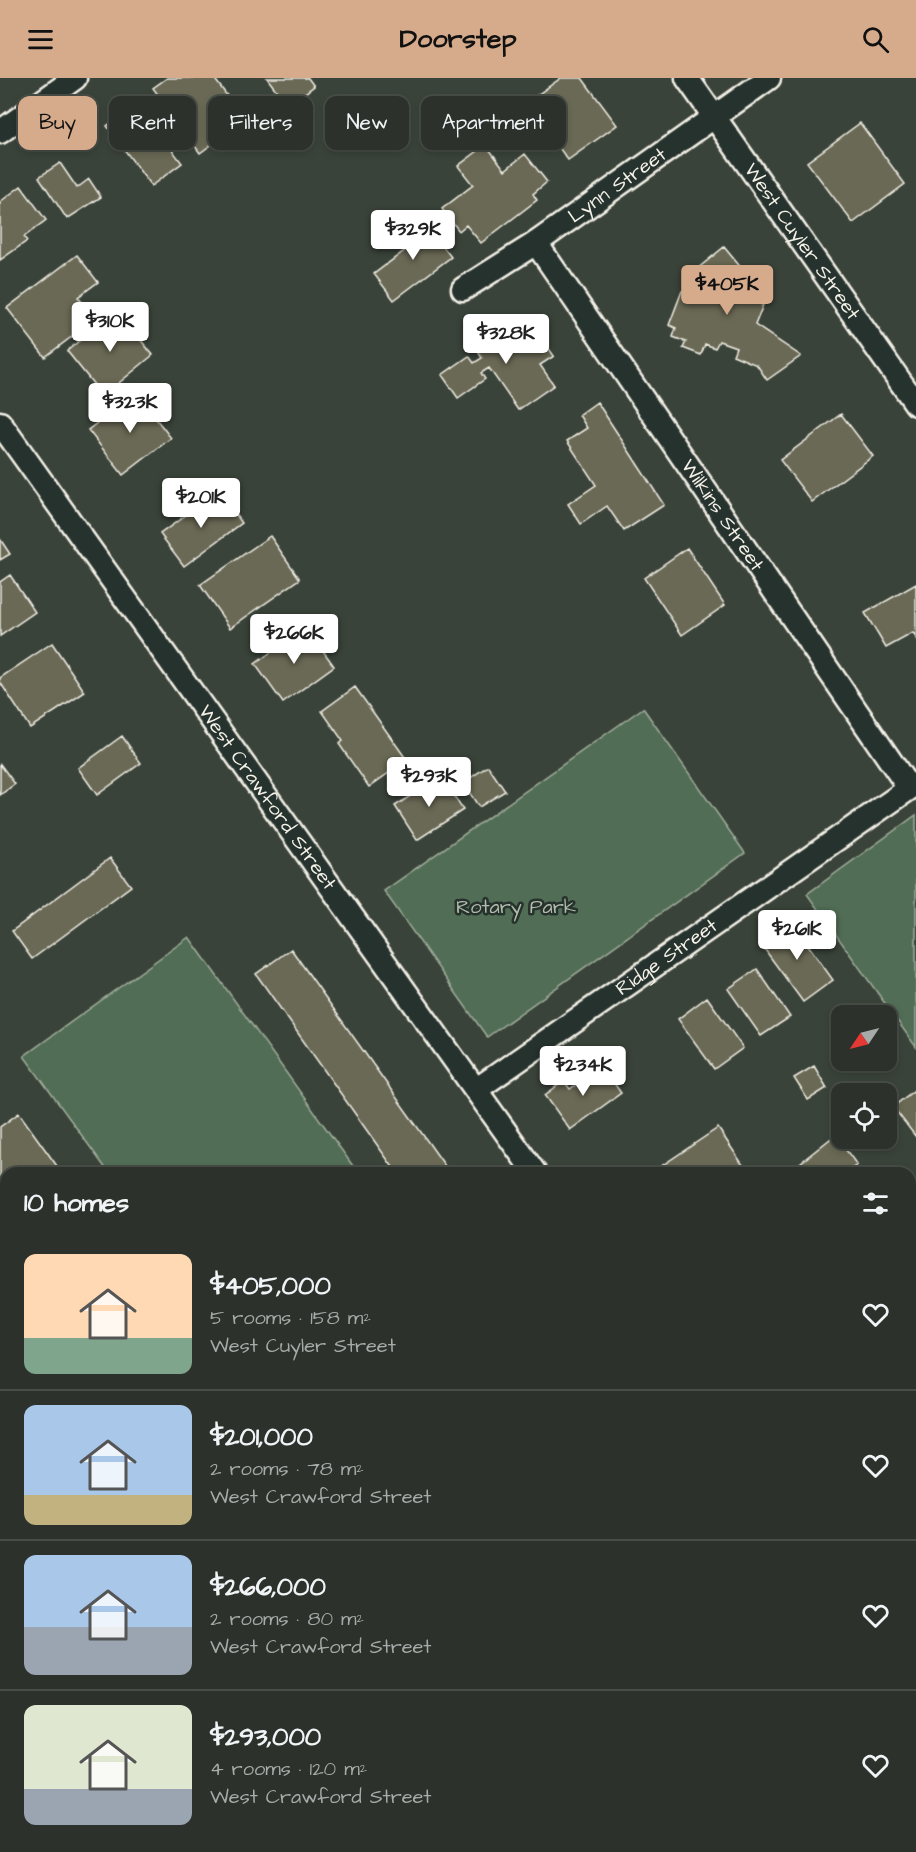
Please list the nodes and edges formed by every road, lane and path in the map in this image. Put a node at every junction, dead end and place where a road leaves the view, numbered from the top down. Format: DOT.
graph roads {
  1 [pos="75,78"];
  2 [pos="687,78"];
  3 [pos="769,78"];
  4 [pos="714,117"];
  5 [pos="0,132"];
  6 [pos="536,243"];
  7 [pos="463,289"];
  8 [pos="916,404"];
  9 [pos="0,423"];
  10 [pos="913,786"];
  11 [pos="477,1089"];
  12 [pos="531,1167"];
  1 -- 5 [label="street"];
  2 -- 4 [label="street, West Cuyler Street"];
  3 -- 4 [label="street, Lynn Street"];
  4 -- 6 [label="street, Lynn Street"];
  4 -- 8 [label="street, West Cuyler Street"];
  6 -- 7 [label="street, Lynn Street"];
  6 -- 10 [label="street, Wilkins Street"];
  9 -- 11 [label="street, West Crawford Street"];
  10 -- 11 [label="street, Ridge Street"];
  11 -- 12 [label="street, West Crawford Street"];
}
